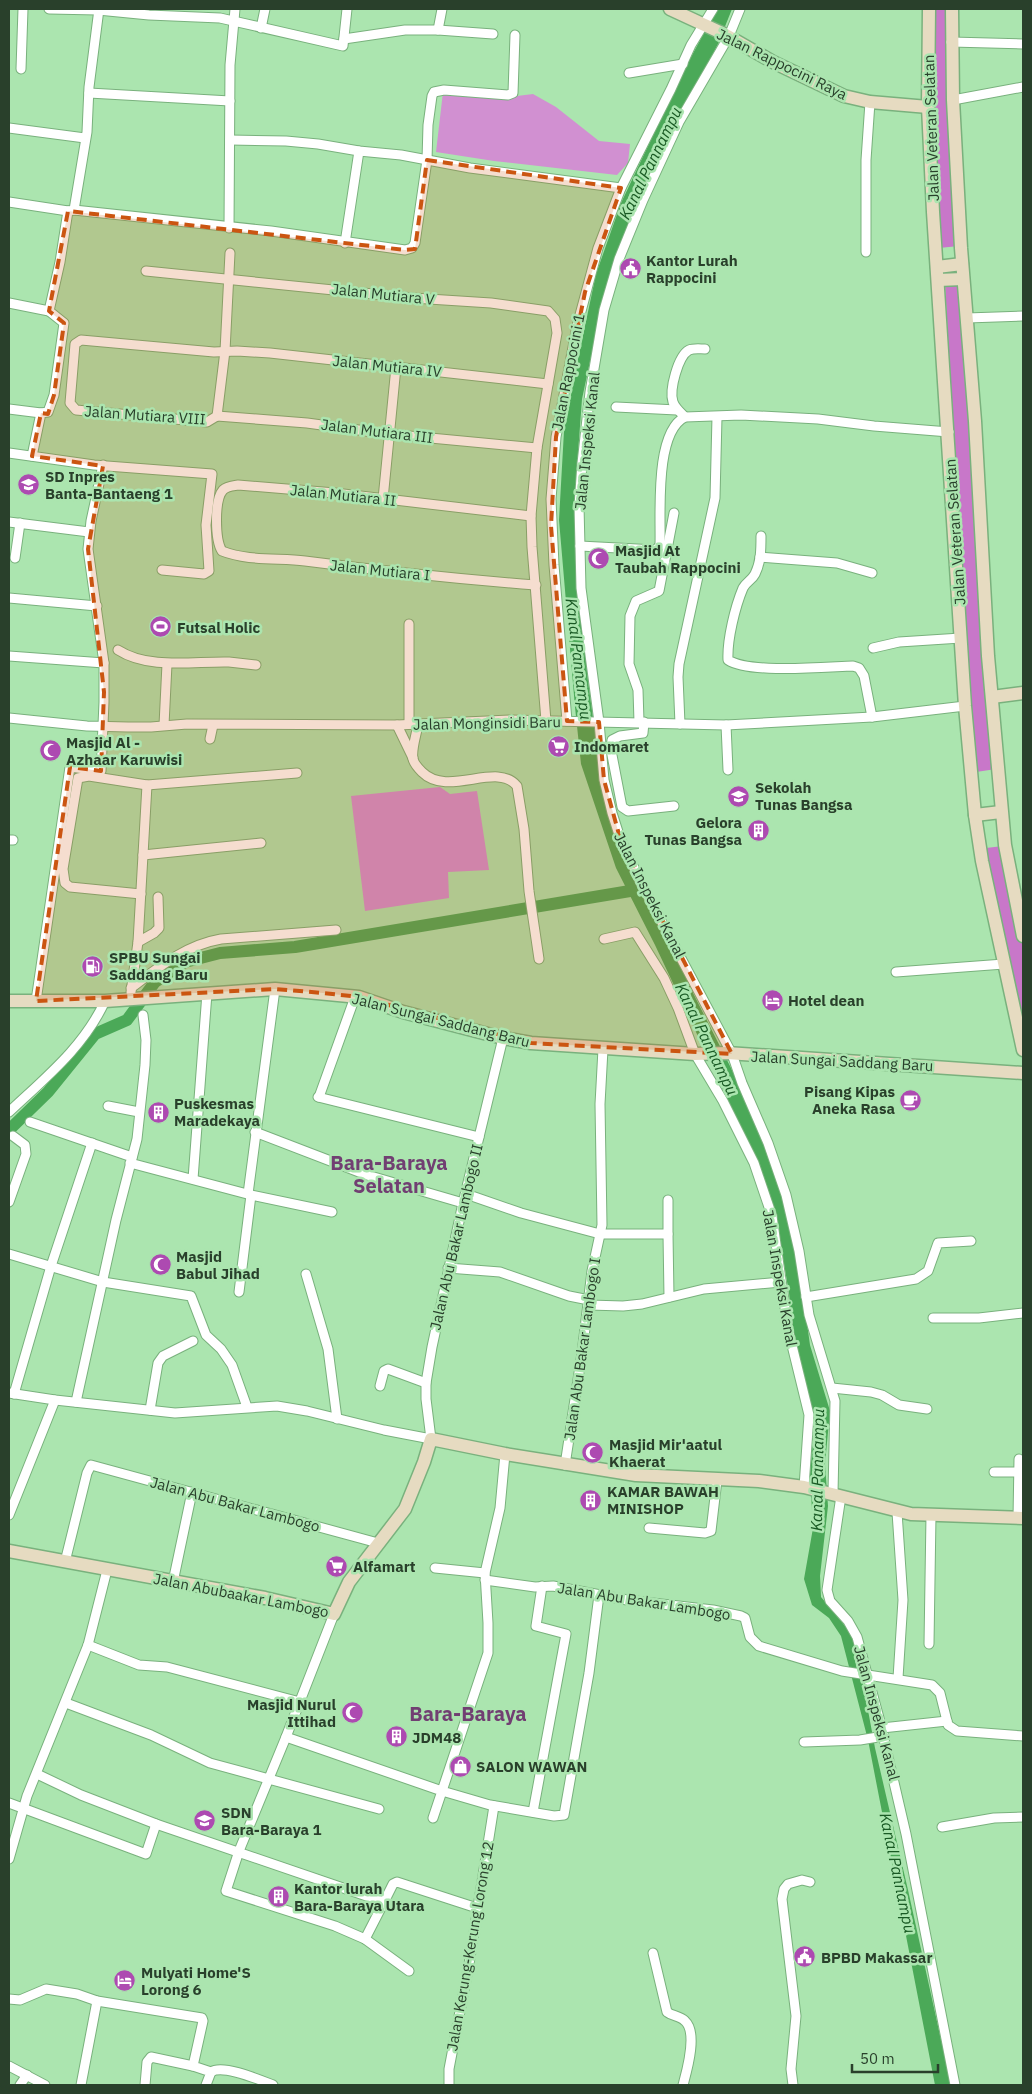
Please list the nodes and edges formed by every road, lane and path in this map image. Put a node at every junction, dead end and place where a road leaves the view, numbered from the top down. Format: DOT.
graph roads {
  1 [pos="23,9"];
  2 [pos="49,9"];
  3 [pos="98,9"];
  4 [pos="235,9"];
  5 [pos="265,9"];
  6 [pos="347,9"];
  7 [pos="442,9"];
  8 [pos="670,9"];
  9 [pos="713,9"];
  10 [pos="740,9"];
  11 [pos="929,9"];
  12 [pos="952,9"];
  13 [pos="233,20"];
  14 [pos="704,26"];
  15 [pos="261,28"];
  16 [pos="438,30"];
  17 [pos="493,34"];
  18 [pos="515,35"];
  19 [pos="727,35"];
  20 [pos="344,39"];
  21 [pos="951,42"];
  22 [pos="1023,44"];
  23 [pos="683,64"];
  24 [pos="20,69"];
  25 [pos="629,73"];
  26 [pos="1023,87"];
  27 [pos="88,93"];
  28 [pos="952,100"];
  29 [pos="230,101"];
  30 [pos="870,102"];
  31 [pos="928,107"];
  32 [pos="9,128"];
  33 [pos="86,138"];
  34 [pos="230,140"];
  35 [pos="359,151"];
  36 [pos="427,155"];
  37 [pos="621,188"];
  38 [pos="9,202"];
  39 [pos="71,211"];
  40 [pos="229,228"];
  41 [pos="345,243"];
  42 [pos="866,252"];
  43 [pos="230,253"];
  44 [pos="962,264"];
  45 [pos="937,267"];
  46 [pos="146,271"];
  47 [pos="228,279"];
  48 [pos="963,279"];
  49 [pos="938,280"];
  50 [pos="9,303"];
  51 [pos="49,311"];
  52 [pos="1023,316"];
  53 [pos="967,318"];
  54 [pos="705,349"];
  55 [pos="225,351"];
  56 [pos="396,367"];
  57 [pos="548,384"];
  58 [pos="72,408"];
  59 [pos="616,408"];
  60 [pos="9,409"];
  61 [pos="677,410"];
  62 [pos="41,413"];
  63 [pos="217,416"];
  64 [pos="685,417"];
  65 [pos="717,417"];
  66 [pos="949,432"];
  67 [pos="388,434"];
  68 [pos="538,448"];
  69 [pos="9,453"];
  70 [pos="32,456"];
  71 [pos="103,465"];
  72 [pos="383,499"];
  73 [pos="674,513"];
  74 [pos="531,516"];
  75 [pos="9,522"];
  76 [pos="20,523"];
  77 [pos="89,532"];
  78 [pos="762,536"];
  79 [pos="580,546"];
  80 [pos="225,552"];
  81 [pos="760,557"];
  82 [pos="14,558"];
  83 [pos="162,570"];
  84 [pos="872,572"];
  85 [pos="536,585"];
  86 [pos="9,598"];
  87 [pos="97,606"];
  88 [pos="409,624"];
  89 [pos="961,638"];
  90 [pos="873,648"];
  91 [pos="118,650"];
  92 [pos="9,656"];
  93 [pos="104,663"];
  94 [pos="166,664"];
  95 [pos="256,666"];
  96 [pos="1023,693"];
  97 [pos="992,697"];
  98 [pos="965,706"];
  99 [pos="872,717"];
  100 [pos="9,718"];
  101 [pos="546,721"];
  102 [pos="568,721"];
  103 [pos="597,722"];
  104 [pos="642,722"];
  105 [pos="414,724"];
  106 [pos="680,724"];
  107 [pos="164,725"];
  108 [pos="213,725"];
  109 [pos="397,725"];
  110 [pos="726,725"];
  111 [pos="103,727"];
  112 [pos="210,739"];
  113 [pos="413,758"];
  114 [pos="728,770"];
  115 [pos="297,773"];
  116 [pos="147,785"];
  117 [pos="674,806"];
  118 [pos="1001,812"];
  119 [pos="975,815"];
  120 [pos="261,843"];
  121 [pos="143,855"];
  122 [pos="141,894"];
  123 [pos="158,897"];
  124 [pos="336,930"];
  125 [pos="1023,936"];
  126 [pos="604,939"];
  127 [pos="138,942"];
  128 [pos="540,958"];
  129 [pos="1004,964"];
  130 [pos="896,972"];
  131 [pos="275,989"];
  132 [pos="207,993"];
  133 [pos="133,994"];
  134 [pos="355,997"];
  135 [pos="9,1001"];
  136 [pos="36,1001"];
  137 [pos="105,1001"];
  138 [pos="143,1015"];
  139 [pos="503,1038"];
  140 [pos="603,1049"];
  141 [pos="1023,1050"];
  142 [pos="698,1054"];
  143 [pos="730,1054"];
  144 [pos="1023,1073"];
  145 [pos="108,1106"];
  146 [pos="9,1112"];
  147 [pos="140,1112"];
  148 [pos="30,1122"];
  149 [pos="255,1132"];
  150 [pos="13,1136"];
  151 [pos="479,1138"];
  152 [pos="92,1143"];
  153 [pos="131,1160"];
  154 [pos="193,1179"];
  155 [pos="250,1194"];
  156 [pos="464,1199"];
  157 [pos="668,1200"];
  158 [pos="9,1202"];
  159 [pos="332,1212"];
  160 [pos="600,1234"];
  161 [pos="668,1234"];
  162 [pos="971,1241"];
  163 [pos="9,1254"];
  164 [pos="51,1266"];
  165 [pos="448,1268"];
  166 [pos="306,1274"];
  167 [pos="103,1282"];
  168 [pos="781,1282"];
  169 [pos="239,1292"];
  170 [pos="669,1297"];
  171 [pos="806,1297"];
  172 [pos="589,1303"];
  173 [pos="1023,1313"];
  174 [pos="933,1318"];
  175 [pos="193,1341"];
  176 [pos="426,1383"];
  177 [pos="380,1386"];
  178 [pos="832,1388"];
  179 [pos="12,1393"];
  180 [pos="55,1400"];
  181 [pos="76,1402"];
  182 [pos="247,1407"];
  183 [pos="927,1409"];
  184 [pos="150,1410"];
  185 [pos="337,1419"];
  186 [pos="431,1439"];
  187 [pos="505,1454"];
  188 [pos="1019,1459"];
  189 [pos="565,1464"];
  190 [pos="994,1472"];
  191 [pos="1019,1472"];
  192 [pos="717,1480"];
  193 [pos="807,1488"];
  194 [pos="192,1492"];
  195 [pos="834,1494"];
  196 [pos="897,1512"];
  197 [pos="9,1515"];
  198 [pos="931,1515"];
  199 [pos="1020,1518"];
  200 [pos="649,1528"];
  201 [pos="378,1543"];
  202 [pos="9,1551"];
  203 [pos="65,1562"];
  204 [pos="435,1568"];
  205 [pos="107,1570"];
  206 [pos="485,1577"];
  207 [pos="173,1582"];
  208 [pos="542,1586"];
  209 [pos="599,1595"];
  210 [pos="334,1614"];
  211 [pos="929,1644"];
  212 [pos="88,1645"];
  213 [pos="866,1674"];
  214 [pos="898,1678"];
  215 [pos="300,1702"];
  216 [pos="66,1703"];
  217 [pos="947,1721"];
  218 [pos="881,1734"];
  219 [pos="1023,1736"];
  220 [pos="286,1738"];
  221 [pos="804,1742"];
  222 [pos="36,1774"];
  223 [pos="268,1779"];
  224 [pos="442,1791"];
  225 [pos="9,1803"];
  226 [pos="494,1806"];
  227 [pos="378,1809"];
  228 [pos="24,1810"];
  229 [pos="532,1812"];
  230 [pos="1023,1817"];
  231 [pos="433,1818"];
  232 [pos="156,1824"];
  233 [pos="942,1827"];
  234 [pos="239,1851"];
  235 [pos="9,1859"];
  236 [pos="810,1882"];
  237 [pos="384,1902"];
  238 [pos="477,1908"];
  239 [pos="365,1939"];
  240 [pos="653,1953"];
  241 [pos="409,1971"];
  242 [pos="9,1999"];
  243 [pos="97,2001"];
  244 [pos="9,2066"];
  245 [pos="193,2066"];
  246 [pos="212,2072"];
  247 [pos="27,2075"];
  248 [pos="20,2085"];
  249 [pos="44,2085"];
  250 [pos="80,2085"];
  251 [pos="145,2085"];
  252 [pos="206,2085"];
  253 [pos="274,2085"];
  254 [pos="449,2085"];
  255 [pos="683,2085"];
  256 [pos="792,2085"];
  257 [pos="955,2085"];
  1 -- 24 [label="street"];
  2 -- 3 [label="street"];
  3 -- 13 [label="street"];
  3 -- 27 [label="street"];
  4 -- 13 [label="street"];
  5 -- 15 [label="street"];
  6 -- 20 [label="street"];
  7 -- 16 [label="street"];
  8 -- 14 [label="main road, Jalan Rappocini Raya"];
  9 -- 14 [label="street, Jalan Rappocini 1"];
  10 -- 19 [label="street, Jalan Inspeksi Kanal"];
  11 -- 31 [label="main road, Jalan Veteran Selatan"];
  12 -- 21 [label="main road, Jalan Veteran Selatan"];
  13 -- 15 [label="street"];
  13 -- 29 [label="street"];
  14 -- 19 [label="main road, Jalan Rappocini Raya"];
  14 -- 23 [label="street, Jalan Rappocini 1"];
  15 -- 20 [label="street"];
  16 -- 17 [label="street"];
  16 -- 20 [label="street"];
  18 -- 36 [label="street"];
  19 -- 30 [label="main road, Jalan Rappocini Raya"];
  19 -- 79 [label="street, Jalan Inspeksi Kanal"];
  21 -- 22 [label="street"];
  21 -- 28 [label="main road, Jalan Veteran Selatan"];
  23 -- 25 [label="street"];
  23 -- 37 [label="street, Jalan Rappocini 1"];
  26 -- 28 [label="street"];
  27 -- 29 [label="street"];
  27 -- 33 [label="street"];
  28 -- 44 [label="main road, Jalan Veteran Selatan"];
  29 -- 34 [label="street"];
  30 -- 31 [label="main road, Jalan Rappocini Raya"];
  30 -- 42 [label="street"];
  31 -- 45 [label="main road, Jalan Veteran Selatan"];
  32 -- 33 [label="street"];
  33 -- 39 [label="street"];
  34 -- 35 [label="street"];
  34 -- 40 [label="street"];
  35 -- 36 [label="street"];
  35 -- 41 [label="street"];
  36 -- 37 [label="street"];
  36 -- 41 [label="street"];
  37 -- 102 [label="street, Jalan Rappocini 1"];
  38 -- 39 [label="street"];
  39 -- 40 [label="street"];
  39 -- 51 [label="street"];
  40 -- 41 [label="street"];
  43 -- 47 [label="street"];
  44 -- 45 [label="main road"];
  44 -- 48 [label="main road, Jalan Veteran Selatan"];
  45 -- 49 [label="main road, Jalan Veteran Selatan"];
  46 -- 47 [label="street, Jalan Mutiara V"];
  47 -- 55 [label="street"];
  47 -- 57 [label="street, Jalan Mutiara V"];
  48 -- 49 [label="main road"];
  48 -- 53 [label="main road, Jalan Veteran Selatan"];
  49 -- 66 [label="main road, Jalan Veteran Selatan"];
  50 -- 51 [label="street"];
  51 -- 62 [label="street"];
  52 -- 53 [label="street"];
  53 -- 97 [label="main road, Jalan Veteran Selatan"];
  54 -- 61 [label="street"];
  55 -- 56 [label="street, Jalan Mutiara IV"];
  55 -- 58 [label="street, Jalan Mutiara IV"];
  55 -- 63 [label="street"];
  56 -- 57 [label="street, Jalan Mutiara IV"];
  56 -- 67 [label="street"];
  57 -- 68 [label="street"];
  58 -- 63 [label="street, Jalan Mutiara VIII"];
  59 -- 61 [label="street"];
  60 -- 62 [label="street"];
  61 -- 64 [label="street"];
  62 -- 70 [label="street"];
  63 -- 67 [label="street, Jalan Mutiara III"];
  64 -- 65 [label="street"];
  64 -- 79 [label="street"];
  65 -- 66 [label="street"];
  65 -- 106 [label="street"];
  66 -- 89 [label="main road, Jalan Veteran Selatan"];
  67 -- 68 [label="street, Jalan Mutiara III"];
  67 -- 72 [label="street"];
  68 -- 74 [label="street"];
  69 -- 70 [label="street"];
  70 -- 71 [label="street"];
  71 -- 77 [label="street"];
  71 -- 83 [label="street"];
  72 -- 74 [label="street, Jalan Mutiara II"];
  72 -- 80 [label="street, Jalan Mutiara II"];
  73 -- 104 [label="street"];
  74 -- 85 [label="street"];
  75 -- 76 [label="street"];
  76 -- 77 [label="street"];
  76 -- 82 [label="street"];
  77 -- 87 [label="street"];
  78 -- 81 [label="street"];
  79 -- 103 [label="street, Jalan Inspeksi Kanal"];
  80 -- 85 [label="street, Jalan Mutiara I"];
  81 -- 84 [label="street"];
  81 -- 99 [label="street"];
  85 -- 101 [label="street"];
  86 -- 87 [label="street"];
  87 -- 93 [label="street"];
  88 -- 105 [label="street"];
  89 -- 90 [label="street"];
  89 -- 98 [label="main road, Jalan Veteran Selatan"];
  91 -- 94 [label="street"];
  92 -- 93 [label="street"];
  93 -- 111 [label="street"];
  94 -- 95 [label="street"];
  94 -- 107 [label="street"];
  96 -- 97 [label="main road"];
  97 -- 118 [label="main road, Jalan Veteran Selatan"];
  98 -- 99 [label="street, Jalan Monginsidi Baru"];
  98 -- 119 [label="main road, Jalan Veteran Selatan"];
  99 -- 110 [label="street, Jalan Monginsidi Baru"];
  100 -- 111 [label="street, Jalan Monginsidi Baru"];
  101 -- 102 [label="street, Jalan Monginsidi Baru"];
  101 -- 105 [label="street, Jalan Monginsidi Baru"];
  102 -- 103 [label="street, Jalan Monginsidi Baru"];
  103 -- 104 [label="street, Jalan Monginsidi Baru"];
  103 -- 143 [label="street, Jalan Inspeksi Kanal"];
  104 -- 106 [label="street, Jalan Monginsidi Baru"];
  104 -- 117 [label="street"];
  105 -- 109 [label="street, Jalan Monginsidi Baru"];
  105 -- 113 [label="street"];
  106 -- 110 [label="street, Jalan Monginsidi Baru"];
  107 -- 108 [label="street, Jalan Monginsidi Baru"];
  107 -- 111 [label="street, Jalan Monginsidi Baru"];
  108 -- 109 [label="street, Jalan Monginsidi Baru"];
  108 -- 112 [label="street"];
  109 -- 113 [label="street"];
  110 -- 114 [label="street"];
  111 -- 136 [label="street"];
  113 -- 128 [label="street"];
  115 -- 116 [label="street"];
  116 -- 121 [label="street"];
  116 -- 122 [label="street"];
  118 -- 119 [label="main road"];
  118 -- 125 [label="main road, Jalan Veteran Selatan"];
  119 -- 129 [label="main road, Jalan Veteran Selatan"];
  120 -- 121 [label="street"];
  121 -- 122 [label="street"];
  122 -- 127 [label="street"];
  123 -- 127 [label="street"];
  124 -- 133 [label="street"];
  126 -- 142 [label="street, Jalan Inspeksi Kanal"];
  127 -- 133 [label="street"];
  129 -- 130 [label="street"];
  129 -- 141 [label="main road, Jalan Veteran Selatan"];
  131 -- 132 [label="main road, Jalan Sungai Saddang Baru"];
  131 -- 134 [label="main road, Jalan Sungai Saddang Baru"];
  131 -- 149 [label="street"];
  132 -- 133 [label="main road, Jalan Sungai Saddang Baru"];
  132 -- 154 [label="street"];
  133 -- 137 [label="main road, Jalan Sungai Saddang Baru"];
  134 -- 139 [label="main road, Jalan Sungai Saddang Baru"];
  134 -- 151 [label="street"];
  135 -- 136 [label="main road, Jalan Sungai Saddang Baru"];
  136 -- 137 [label="main road, Jalan Sungai Saddang Baru"];
  137 -- 146 [label="street"];
  138 -- 147 [label="street"];
  139 -- 140 [label="main road, Jalan Sungai Saddang Baru"];
  139 -- 151 [label="street, Jalan Abu Bakar Lambogo II"];
  140 -- 142 [label="main road, Jalan Sungai Saddang Baru"];
  140 -- 160 [label="street"];
  142 -- 143 [label="main road, Jalan Sungai Saddang Baru"];
  142 -- 168 [label="street, Jalan Inspeksi Kanal"];
  143 -- 144 [label="main road, Jalan Sungai Saddang Baru"];
  143 -- 171 [label="street, Jalan Inspeksi Kanal"];
  145 -- 147 [label="street"];
  147 -- 153 [label="street"];
  148 -- 152 [label="street"];
  149 -- 155 [label="street"];
  149 -- 156 [label="street"];
  150 -- 158 [label="street"];
  151 -- 156 [label="street, Jalan Abu Bakar Lambogo II"];
  152 -- 153 [label="street"];
  152 -- 164 [label="street"];
  153 -- 154 [label="street"];
  153 -- 167 [label="street"];
  154 -- 155 [label="street"];
  155 -- 159 [label="street"];
  155 -- 169 [label="street"];
  156 -- 160 [label="street"];
  156 -- 165 [label="street, Jalan Abu Bakar Lambogo II"];
  157 -- 161 [label="street"];
  160 -- 161 [label="street"];
  160 -- 172 [label="street, Jalan Abu Bakar Lambogo I"];
  161 -- 170 [label="street"];
  162 -- 171 [label="street"];
  163 -- 164 [label="street"];
  164 -- 167 [label="street"];
  164 -- 179 [label="street"];
  165 -- 172 [label="street"];
  165 -- 176 [label="street, Jalan Abu Bakar Lambogo II"];
  166 -- 185 [label="street"];
  167 -- 181 [label="street"];
  167 -- 182 [label="street"];
  168 -- 170 [label="street"];
  168 -- 193 [label="street, Jalan Inspeksi Kanal"];
  170 -- 172 [label="street"];
  171 -- 178 [label="street, Jalan Inspeksi Kanal"];
  172 -- 189 [label="street, Jalan Abu Bakar Lambogo I"];
  173 -- 174 [label="street"];
  175 -- 184 [label="street"];
  176 -- 177 [label="street"];
  176 -- 186 [label="street, Jalan Abu Bakar Lambogo II"];
  178 -- 183 [label="street"];
  178 -- 195 [label="street, Jalan Inspeksi Kanal"];
  179 -- 180 [label="street"];
  180 -- 181 [label="street"];
  180 -- 197 [label="street"];
  181 -- 184 [label="street"];
  182 -- 184 [label="street"];
  182 -- 185 [label="street"];
  185 -- 186 [label="street"];
  186 -- 187 [label="main road"];
  186 -- 201 [label="main road, Jalan Abubaakar Lambogo"];
  187 -- 189 [label="main road"];
  187 -- 206 [label="street"];
  188 -- 191 [label="street"];
  189 -- 192 [label="main road"];
  190 -- 191 [label="street"];
  191 -- 199 [label="street"];
  192 -- 193 [label="main road"];
  192 -- 200 [label="street"];
  193 -- 195 [label="main road"];
  194 -- 201 [label="street, Jalan Abu Bakar Lambogo"];
  194 -- 203 [label="street, Jalan Abu Bakar Lambogo"];
  194 -- 207 [label="street"];
  195 -- 196 [label="main road"];
  195 -- 213 [label="street, Jalan Inspeksi Kanal"];
  196 -- 198 [label="main road"];
  196 -- 214 [label="street"];
  198 -- 199 [label="main road"];
  198 -- 211 [label="street"];
  201 -- 210 [label="main road, Jalan Abubaakar Lambogo"];
  202 -- 203 [label="main road, Jalan Abubaakar Lambogo"];
  203 -- 205 [label="main road, Jalan Abubaakar Lambogo"];
  204 -- 206 [label="street, Jalan Abu Bakar Lambogo"];
  205 -- 207 [label="main road, Jalan Abubaakar Lambogo"];
  205 -- 212 [label="street"];
  206 -- 208 [label="street, Jalan Abu Bakar Lambogo"];
  206 -- 224 [label="street"];
  207 -- 210 [label="main road, Jalan Abubaakar Lambogo"];
  208 -- 209 [label="street, Jalan Abu Bakar Lambogo"];
  208 -- 229 [label="street"];
  209 -- 213 [label="street, Jalan Abu Bakar Lambogo"];
  209 -- 229 [label="street"];
  210 -- 215 [label="street"];
  212 -- 215 [label="street"];
  212 -- 216 [label="street"];
  213 -- 214 [label="street"];
  213 -- 218 [label="street, Jalan Inspeksi Kanal"];
  214 -- 217 [label="street"];
  215 -- 220 [label="street"];
  216 -- 222 [label="street"];
  216 -- 223 [label="street"];
  217 -- 218 [label="street"];
  217 -- 219 [label="street"];
  218 -- 221 [label="street"];
  218 -- 257 [label="street, Jalan Inspeksi Kanal"];
  220 -- 223 [label="street"];
  220 -- 224 [label="street"];
  222 -- 228 [label="street"];
  222 -- 232 [label="street"];
  223 -- 227 [label="street"];
  223 -- 234 [label="street"];
  224 -- 226 [label="street"];
  224 -- 231 [label="street"];
  225 -- 228 [label="street"];
  226 -- 229 [label="street"];
  226 -- 238 [label="street, Jalan Kerung-Kerung Lorong 12"];
  228 -- 232 [label="street"];
  228 -- 235 [label="street"];
  230 -- 233 [label="street"];
  232 -- 234 [label="street"];
  234 -- 237 [label="street"];
  234 -- 239 [label="street"];
  236 -- 256 [label="street"];
  237 -- 238 [label="street"];
  237 -- 239 [label="street"];
  238 -- 254 [label="street, Jalan Kerung-Kerung Lorong 12"];
  239 -- 241 [label="street"];
  240 -- 255 [label="street"];
  242 -- 243 [label="street"];
  243 -- 245 [label="street"];
  243 -- 250 [label="street"];
  244 -- 247 [label="street"];
  245 -- 246 [label="street"];
  245 -- 251 [label="street"];
  246 -- 252 [label="street"];
  246 -- 253 [label="street"];
  247 -- 248 [label="street"];
  247 -- 249 [label="street"];
}
